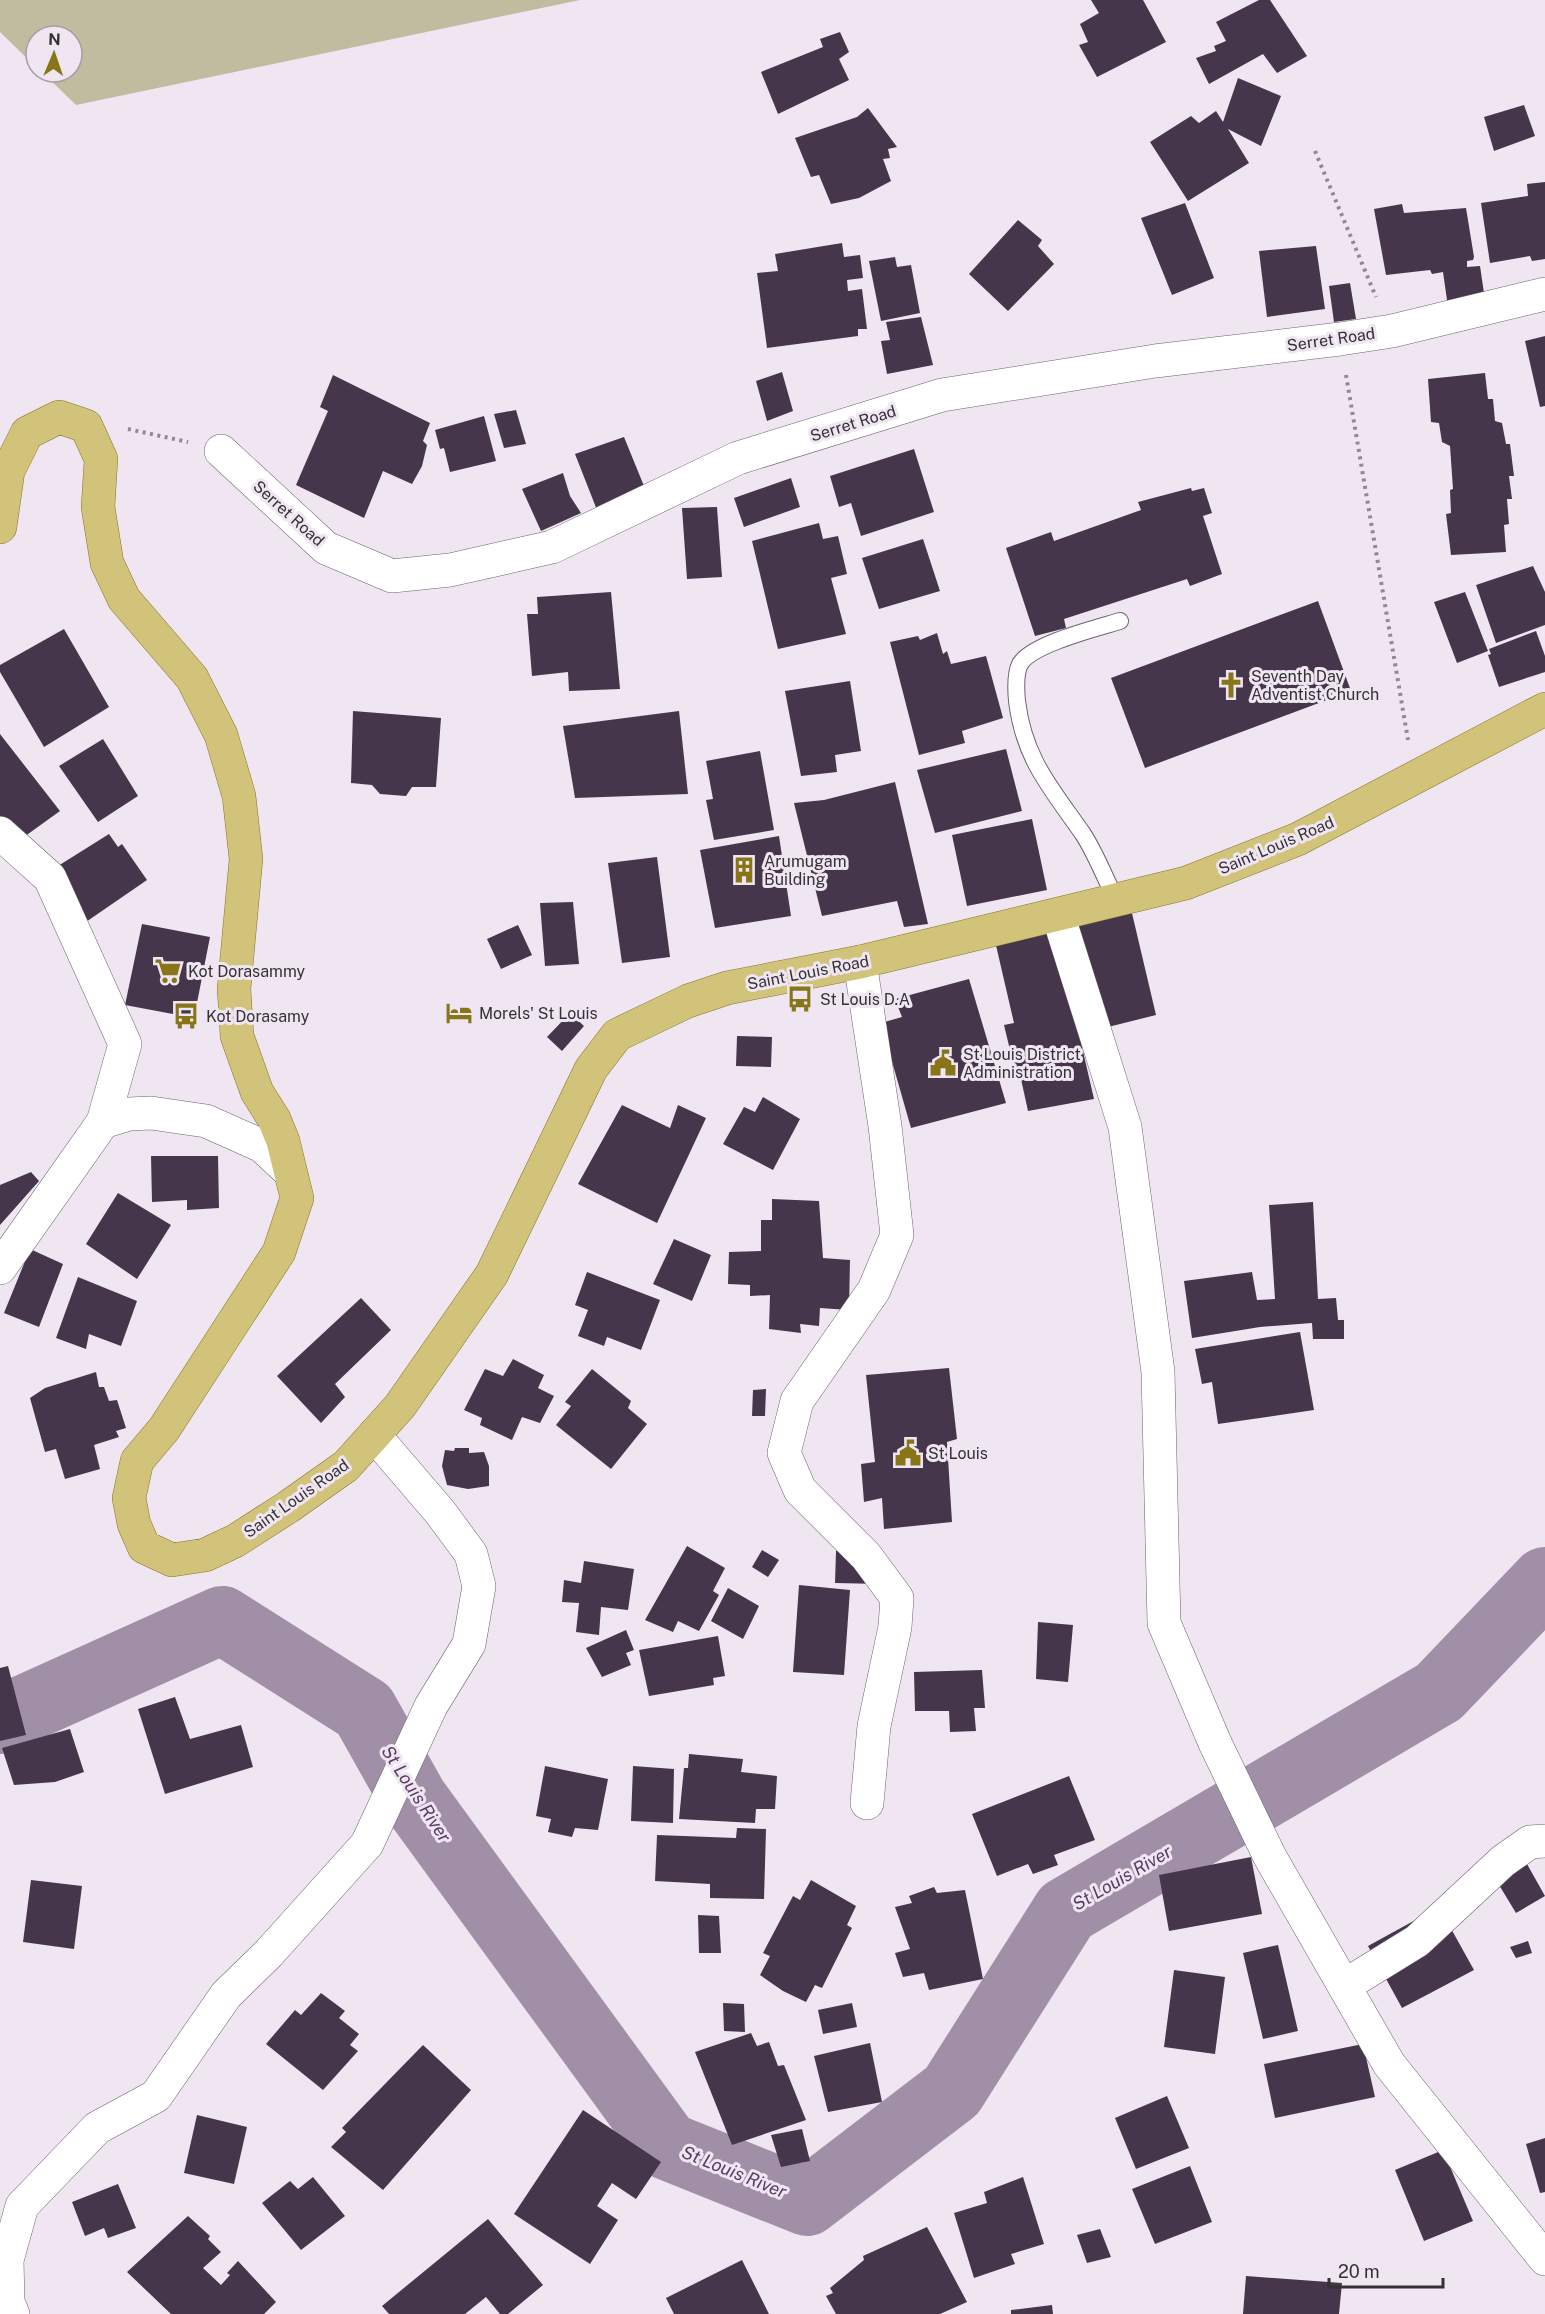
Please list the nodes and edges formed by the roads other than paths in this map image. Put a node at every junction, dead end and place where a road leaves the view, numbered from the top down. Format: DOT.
graph roads {
  1 [pos="1545,294"];
  2 [pos="221,451"];
  3 [pos="0,527"];
  4 [pos="1120,621"];
  5 [pos="1545,709"];
  6 [pos="0,833"];
  7 [pos="1116,900"];
  8 [pos="1058,915"];
  9 [pos="860,962"];
  10 [pos="103,1122"];
  11 [pos="290,1172"];
  12 [pos="0,1268"];
  13 [pos="374,1435"];
  14 [pos="867,1803"];
  15 [pos="1545,1841"];
  16 [pos="1344,1986"];
  17 [pos="1545,2259"];
  18 [pos="13,2314"];
  1 -- 2 [label="street, Serret Road"];
  3 -- 11 [label="main road, Saint Louis Road"];
  4 -- 7 [label="lane"];
  5 -- 7 [label="main road, Saint Louis Road"];
  6 -- 10 [label="street"];
  7 -- 8 [label="main road, Saint Louis Road"];
  8 -- 9 [label="main road, Saint Louis Road"];
  8 -- 16 [label="street"];
  9 -- 13 [label="main road, Saint Louis Road"];
  9 -- 14 [label="street"];
  10 -- 11 [label="street"];
  10 -- 12 [label="street"];
  11 -- 13 [label="main road, Saint Louis Road"];
  13 -- 18 [label="street"];
  15 -- 16 [label="street"];
  16 -- 17 [label="street"];
}
